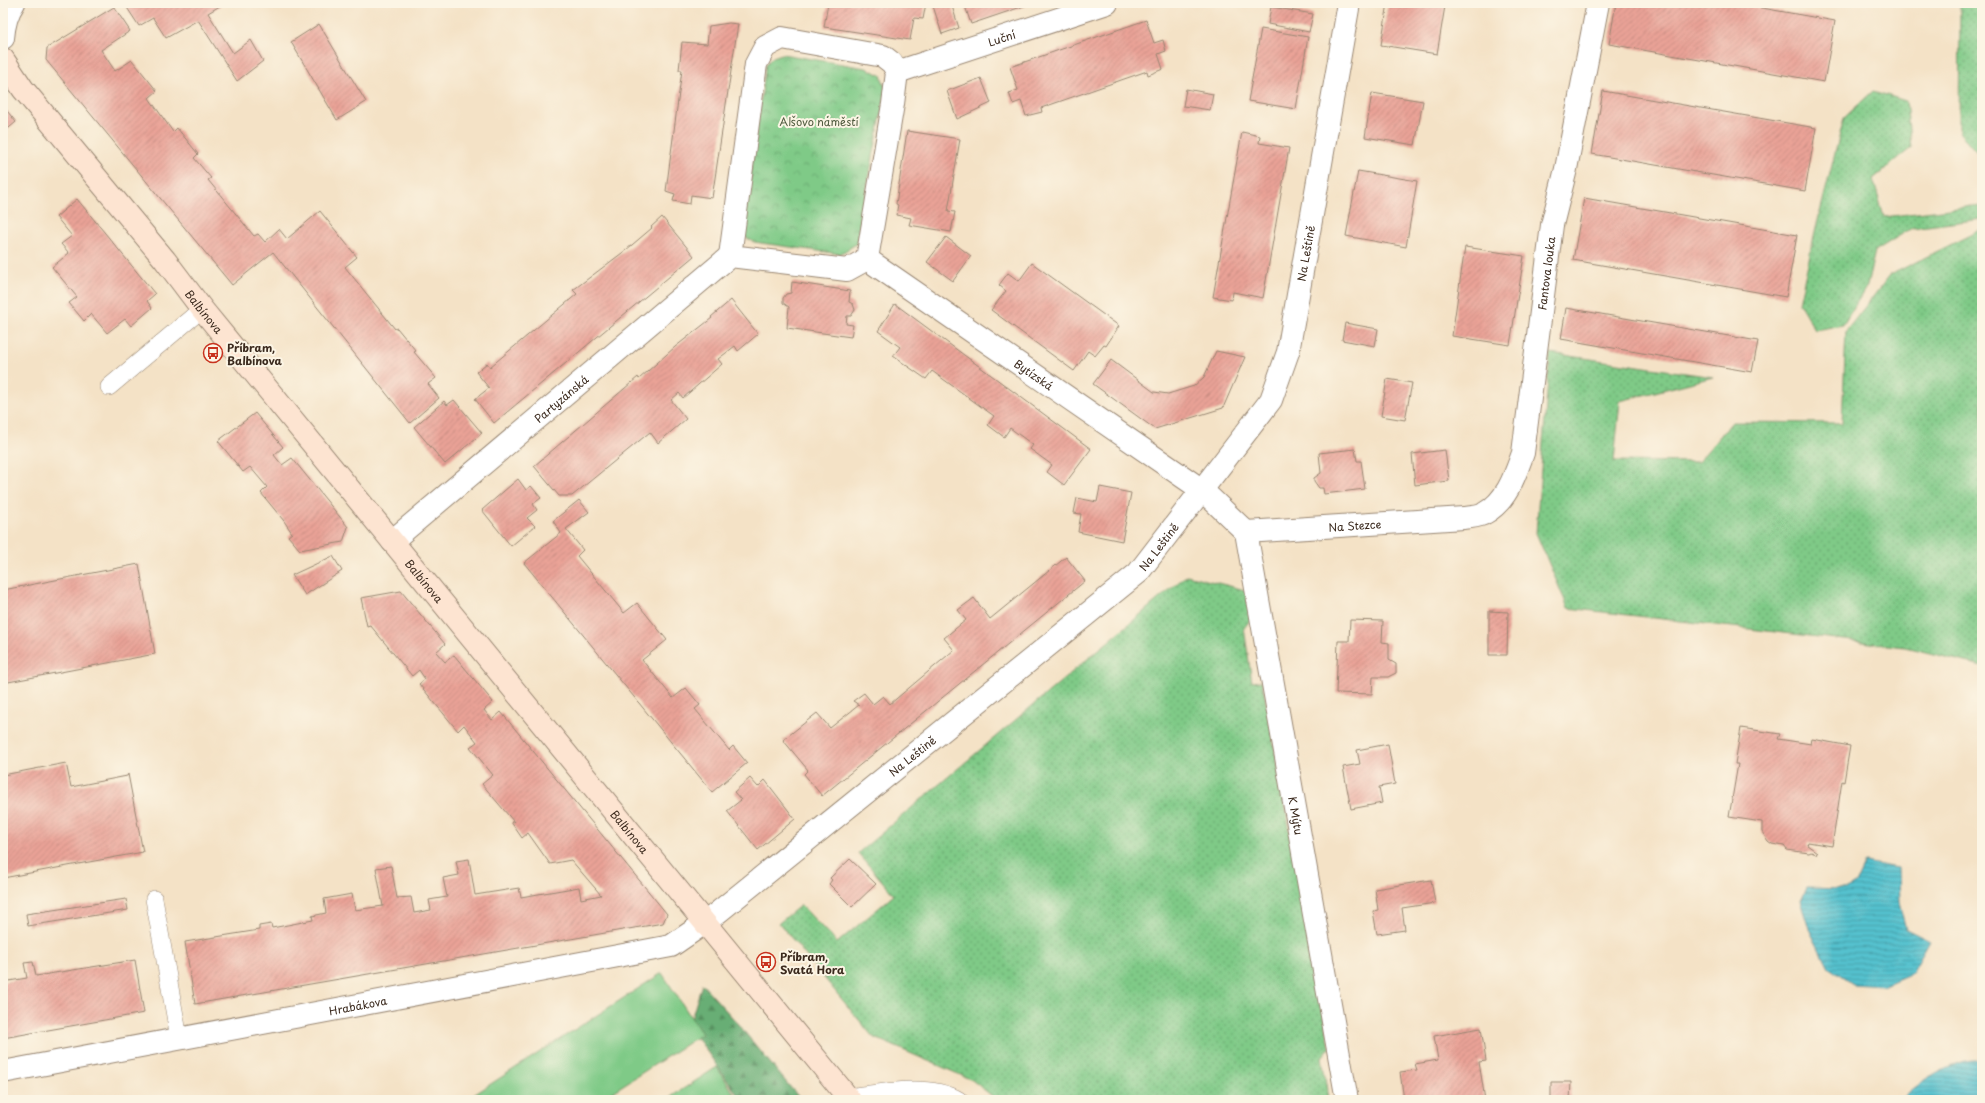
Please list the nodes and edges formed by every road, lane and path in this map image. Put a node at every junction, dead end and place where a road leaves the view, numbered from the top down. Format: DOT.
graph roads {
  1 [pos="14,3"];
  2 [pos="1107,3"];
  3 [pos="1349,3"];
  4 [pos="1598,3"];
  5 [pos="3,38"];
  6 [pos="3,59"];
  7 [pos="897,72"];
  8 [pos="730,256"];
  9 [pos="867,259"];
  10 [pos="202,309"];
  11 [pos="109,387"];
  12 [pos="1202,490"];
  13 [pos="1464,518"];
  14 [pos="1246,532"];
  15 [pos="392,541"];
  16 [pos="154,899"];
  17 [pos="706,922"];
  18 [pos="179,1038"];
  19 [pos="3,1072"];
  20 [pos="848,1098"];
  21 [pos="959,1100"];
  22 [pos="1347,1100"];
  1 -- 5 [label="street"];
  2 -- 7 [label="street, Luční"];
  3 -- 12 [label="street, Na Leštině"];
  4 -- 13 [label="street, Fantova louka"];
  6 -- 10 [label="main road, Balbínova"];
  7 -- 8 [label="street"];
  7 -- 9 [label="street"];
  8 -- 9 [label="street"];
  8 -- 15 [label="street, Partyzánská"];
  9 -- 12 [label="street, Bytízská"];
  10 -- 11 [label="lane"];
  10 -- 15 [label="main road, Balbínova"];
  12 -- 14 [label="street, Bytízská"];
  12 -- 17 [label="street, Na Leštině"];
  13 -- 14 [label="street, Na Stezce"];
  14 -- 22 [label="street, K Mýtu"];
  15 -- 17 [label="main road, Balbínova"];
  16 -- 18 [label="lane"];
  17 -- 18 [label="street, Hrabákova"];
  17 -- 20 [label="main road, Balbínova"];
  18 -- 19 [label="street, Hrabákova"];
  20 -- 21 [label="lane"];
}
